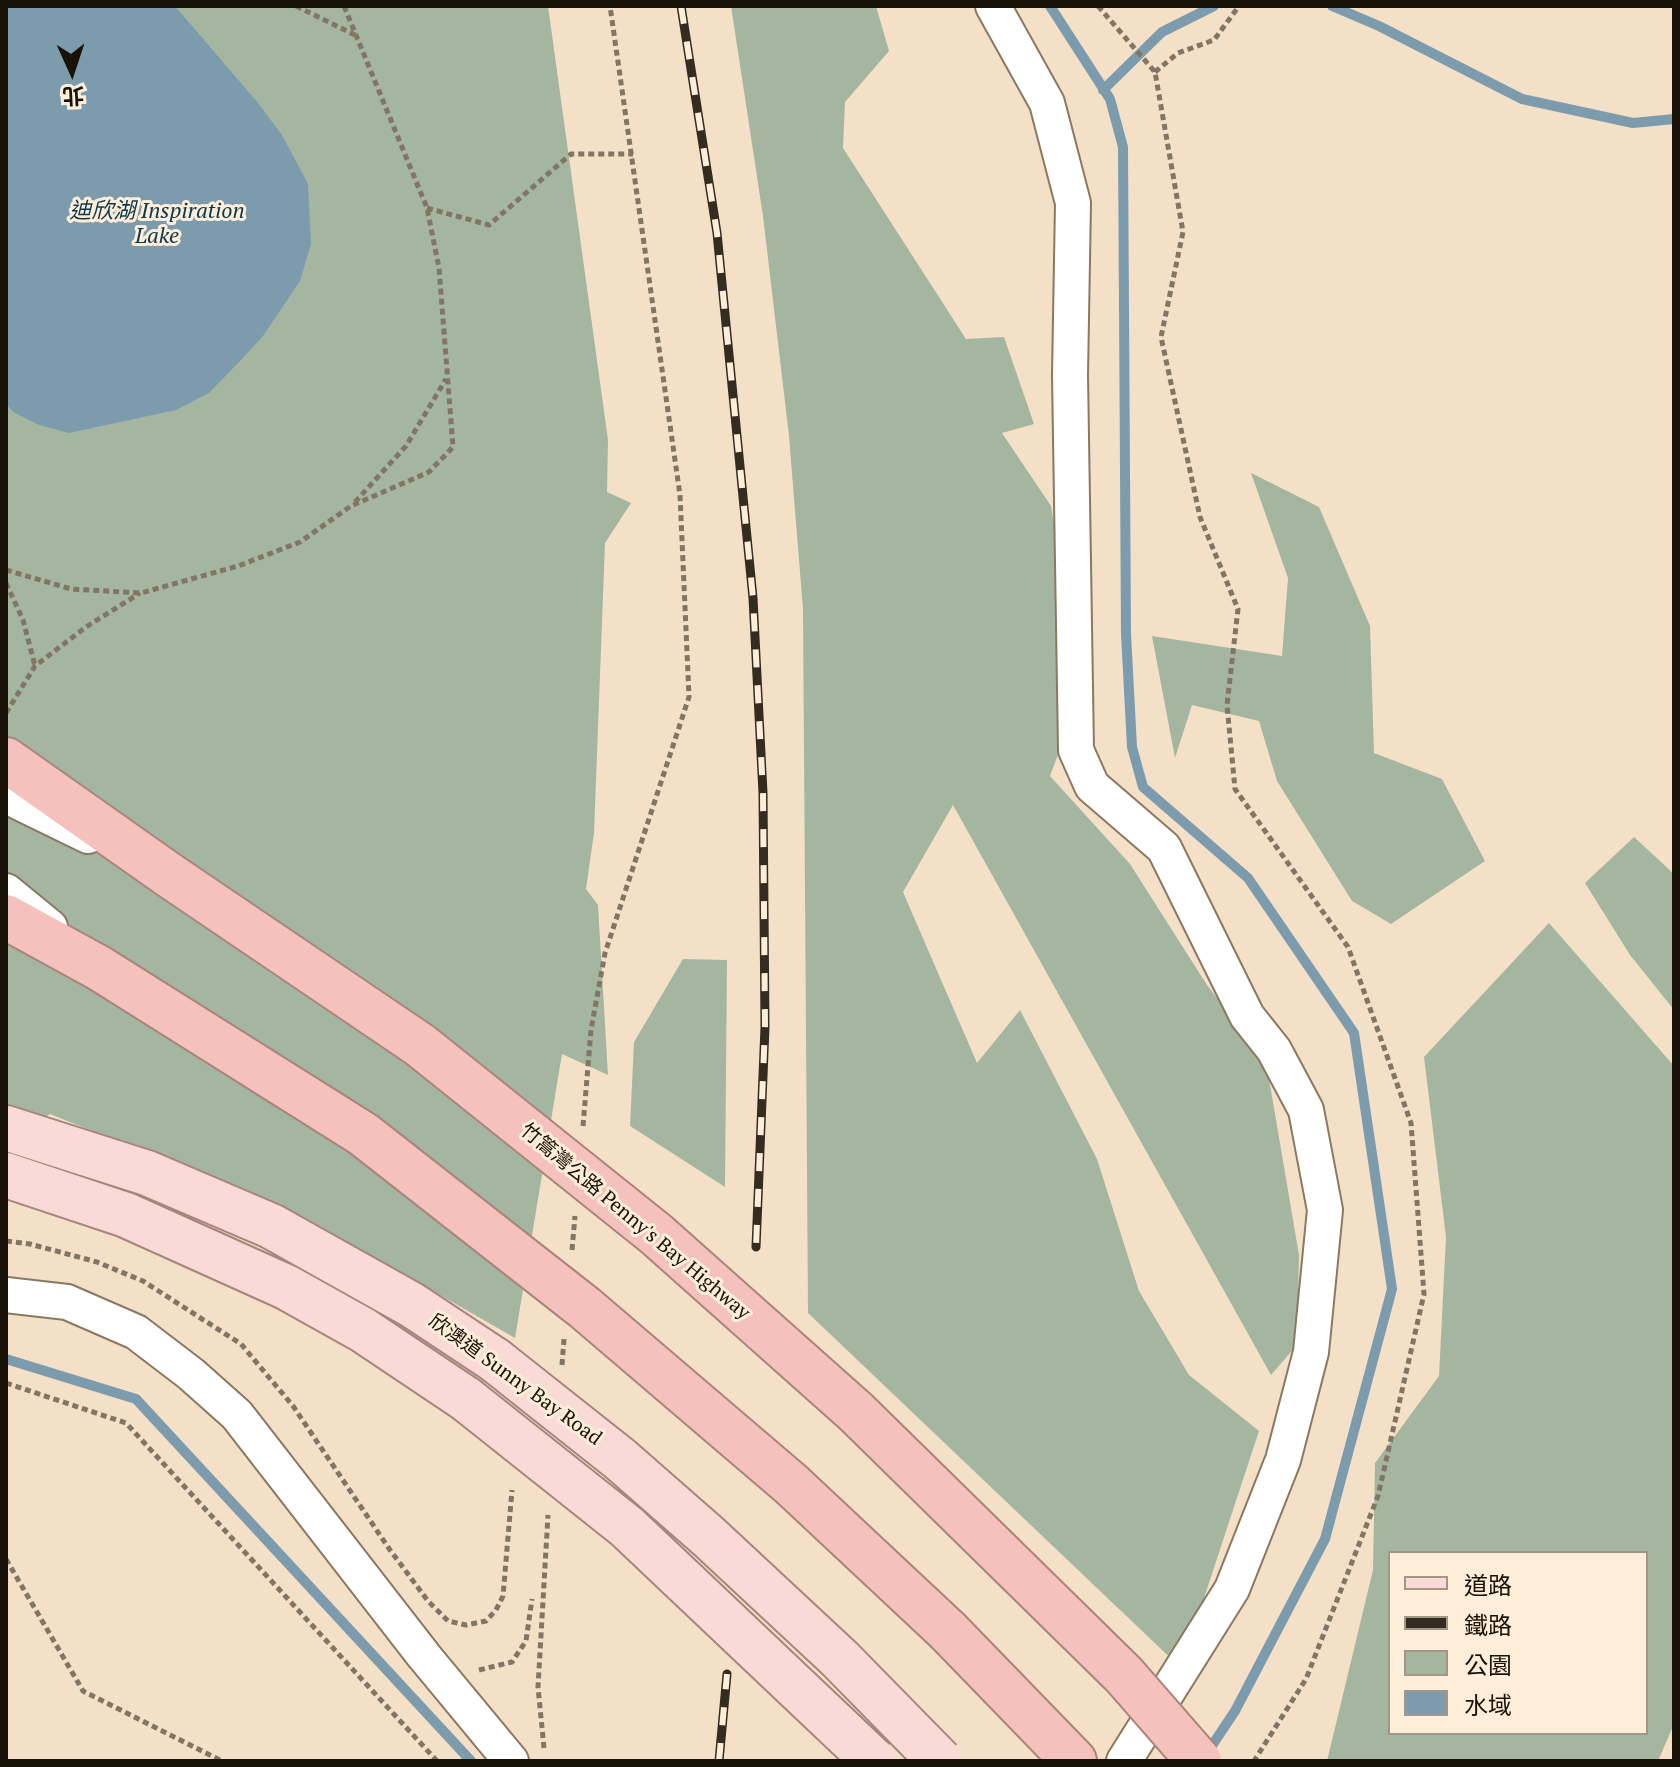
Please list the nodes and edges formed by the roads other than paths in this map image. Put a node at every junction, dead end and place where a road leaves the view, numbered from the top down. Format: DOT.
graph roads {
  1 [pos="993,6"];
  2 [pos="6,760"];
  3 [pos="6,796"];
  4 [pos="169,875"];
  5 [pos="6,891"];
  6 [pos="6,917"];
  7 [pos="99,968"];
  8 [pos="6,1128"];
  9 [pos="6,1175"];
  10 [pos="6,1295"];
  11 [pos="511,1761"];
  12 [pos="874,1761"];
  13 [pos="940,1761"];
  14 [pos="1074,1761"];
  15 [pos="1124,1761"];
  16 [pos="1199,1761"];
  1 -- 15 [label="lane"];
  2 -- 4 [label="highway, 竹篙灣公路 Penny's Bay Highway"];
  3 -- 4 [label="lane"];
  4 -- 16 [label="highway, 竹篙灣公路 Penny's Bay Highway, bridge"];
  5 -- 7 [label="lane"];
  6 -- 7 [label="highway"];
  7 -- 14 [label="highway, bridge"];
  8 -- 13 [label="main road, 欣澳道 Sunny Bay Road, bridge"];
  9 -- 12 [label="main road, bridge"];
  10 -- 11 [label="lane"];
}
